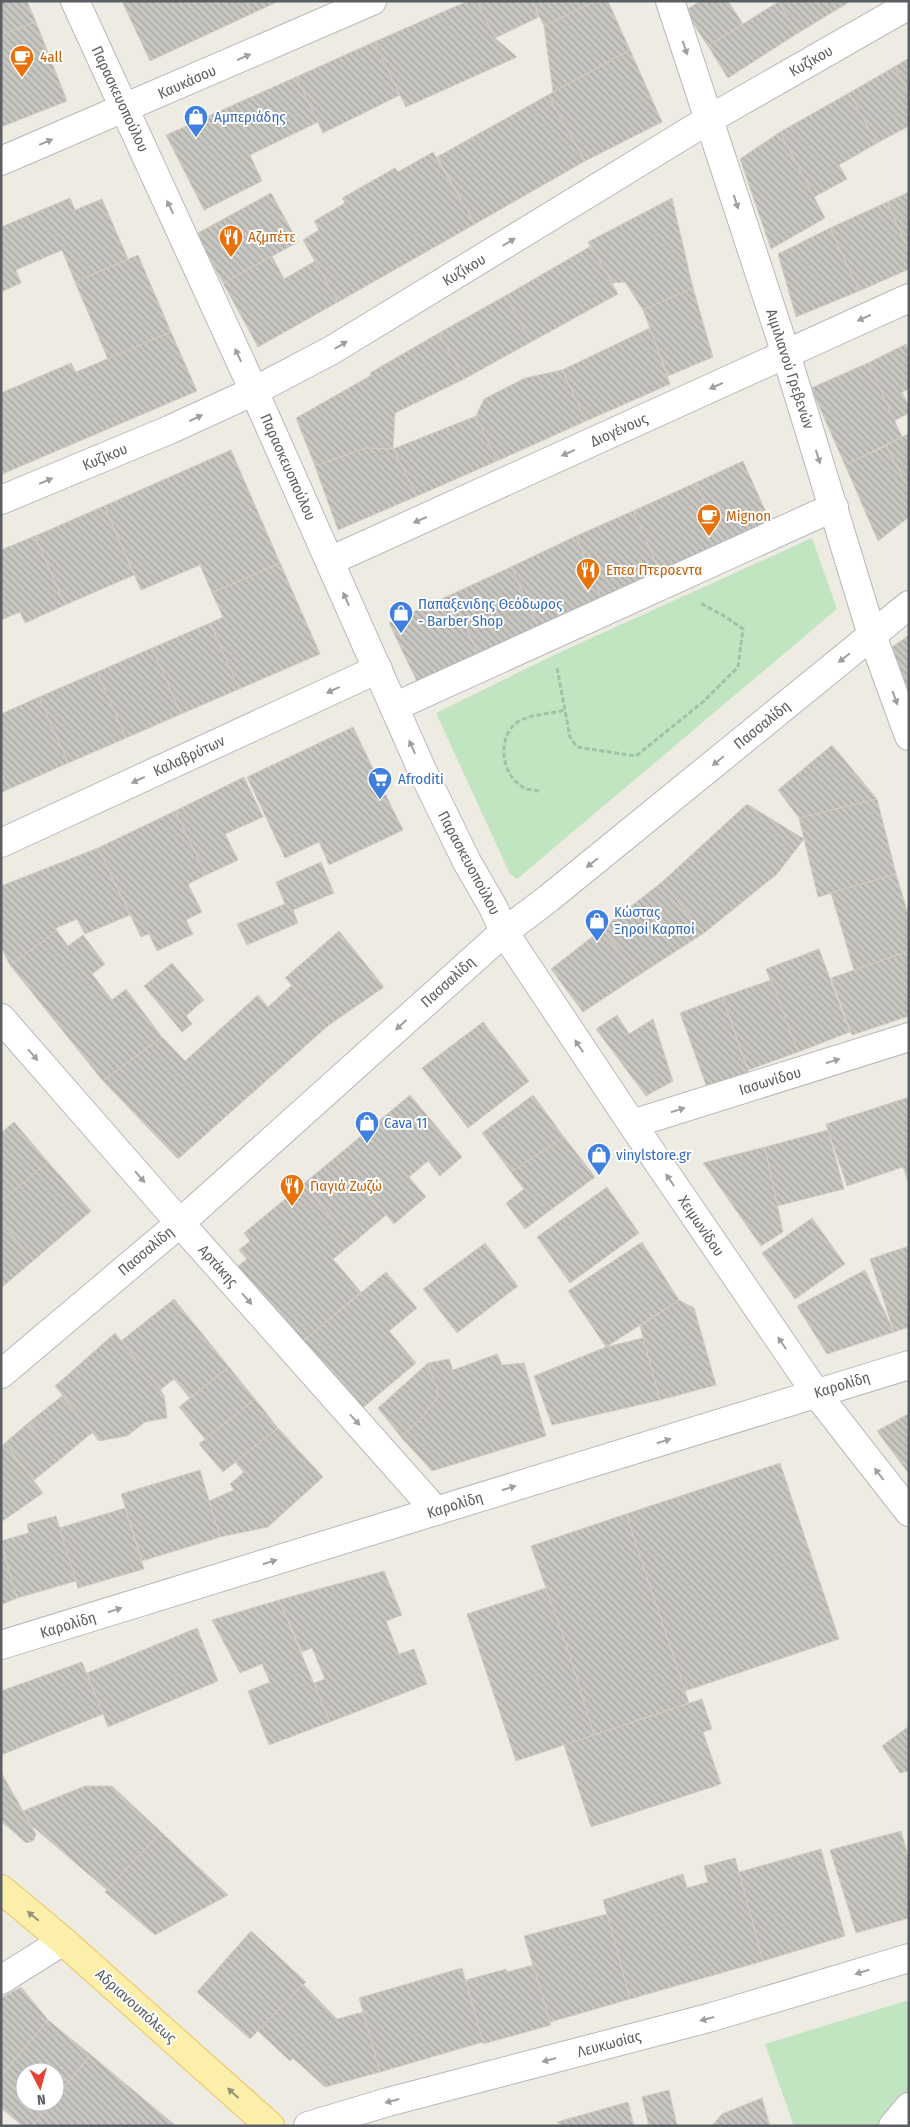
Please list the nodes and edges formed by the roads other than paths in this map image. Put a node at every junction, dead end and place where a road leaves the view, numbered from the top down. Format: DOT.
graph roads {
  1 [pos="75,1"];
  2 [pos="372,1"];
  3 [pos="670,1"];
  4 [pos="909,5"];
  5 [pos="125,109"];
  6 [pos="708,120"];
  7 [pos="1,161"];
  8 [pos="909,298"];
  9 [pos="786,354"];
  10 [pos="254,390"];
  11 [pos="1,500"];
  12 [pos="834,507"];
  13 [pos="330,561"];
  14 [pos="909,605"];
  15 [pos="872,635"];
  16 [pos="378,669"];
  17 [pos="394,707"];
  18 [pos="909,736"];
  19 [pos="1,843"];
  20 [pos="504,932"];
  21 [pos="1,1018"];
  22 [pos="909,1037"];
  23 [pos="632,1124"];
  24 [pos="180,1223"];
  25 [pos="909,1365"];
  26 [pos="1,1374"];
  27 [pos="816,1393"];
  28 [pos="436,1511"];
  29 [pos="909,1512"];
  30 [pos="1,1645"];
  31 [pos="1,1888"];
  32 [pos="63,1941"];
  33 [pos="909,1958"];
  34 [pos="1,1980"];
  35 [pos="909,2107"];
  36 [pos="270,2126"];
  37 [pos="308,2126"];
  38 [pos="893,2126"];
  1 -- 5 [label="street, Παρασκευοπούλου"];
  5 -- 2 [label="street, Καυκάσου, one-way"];
  3 -- 6 [label="street, Αιμιλιανού Γρεβενών, one-way"];
  4 -- 6 [label="street, Κυζίκου"];
  7 -- 5 [label="street, Καυκάσου, one-way"];
  10 -- 5 [label="street, Παρασκευοπούλου, one-way"];
  6 -- 9 [label="street, Αιμιλιανού Γρεβενών, one-way"];
  10 -- 6 [label="street, Κυζίκου, one-way"];
  8 -- 9 [label="street, Διογένους, one-way"];
  9 -- 12 [label="street, Αιμιλιανού Γρεβενών, one-way"];
  9 -- 13 [label="street, Διογένους, one-way"];
  11 -- 10 [label="street, Κυζίκου, one-way"];
  10 -- 13 [label="street, Παρασκευοπούλου"];
  12 -- 15 [label="street, Αιμιλιανού Γρεβενών"];
  12 -- 17 [label="street"];
  16 -- 13 [label="street, Παρασκευοπούλου, one-way"];
  14 -- 15 [label="street, Πασσαλίδη"];
  15 -- 18 [label="street, Αιμιλιανού Γρεβενών, one-way"];
  15 -- 20 [label="street, Πασσαλίδη, one-way"];
  16 -- 17 [label="street, Παρασκευοπούλου"];
  16 -- 19 [label="street, Καλαβρύτων, one-way"];
  20 -- 17 [label="street, Παρασκευοπούλου, one-way"];
  23 -- 20 [label="street, Χειμωνίδου, one-way"];
  20 -- 24 [label="street, Πασσαλίδη, one-way"];
  21 -- 24 [label="street, Αρτάκης, one-way"];
  23 -- 22 [label="street, Ιασωνίδου, one-way"];
  27 -- 23 [label="street, Χειμωνίδου, one-way"];
  24 -- 26 [label="street, Πασσαλίδη"];
  24 -- 28 [label="street, Αρτάκης, one-way"];
  25 -- 27 [label="street, Καρολίδη"];
  28 -- 27 [label="street, Καρολίδη, one-way"];
  29 -- 27 [label="street, Χειμωνίδου, one-way"];
  30 -- 28 [label="street, Καρολίδη, one-way"];
  32 -- 31 [label="main road, Αδριανουπόλεως, one-way"];
  32 -- 34 [label="street"];
  36 -- 32 [label="main road, Αδριανουπόλεως, one-way"];
  33 -- 37 [label="street, Λευκωσίας, one-way"];
  35 -- 38 [label="street"];
}
